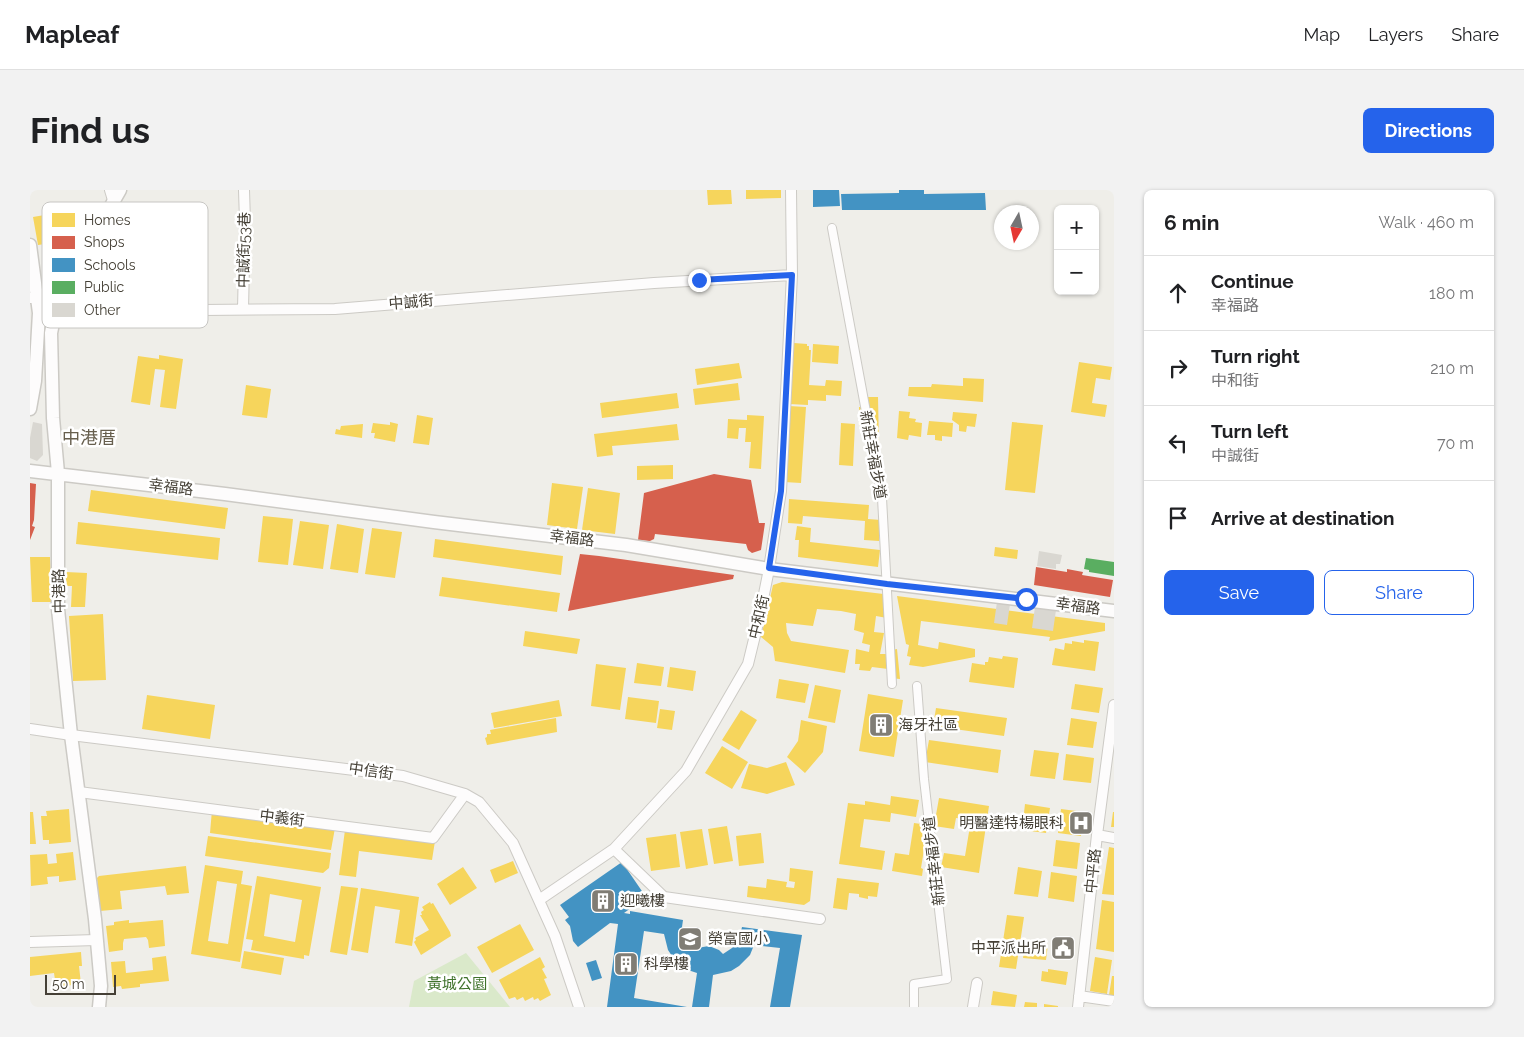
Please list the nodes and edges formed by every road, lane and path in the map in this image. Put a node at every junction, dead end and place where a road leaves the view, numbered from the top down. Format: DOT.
graph roads {
  1 [pos="244,190"];
  2 [pos="791,190"];
  3 [pos="832,228"];
  4 [pos="30,245"];
  5 [pos="792,275"];
  6 [pos="33,298"];
  7 [pos="208,309"];
  8 [pos="243,309"];
  9 [pos="30,314"];
  10 [pos="52,328"];
  11 [pos="30,408"];
  12 [pos="30,471"];
  13 [pos="58,473"];
  14 [pos="769,568"];
  15 [pos="887,584"];
  16 [pos="1114,611"];
  17 [pos="892,684"];
  18 [pos="917,686"];
  19 [pos="1114,705"];
  20 [pos="30,729"];
  21 [pos="71,735"];
  22 [pos="79,792"];
  23 [pos="465,794"];
  24 [pos="1097,836"];
  25 [pos="1114,838"];
  26 [pos="614,848"];
  27 [pos="539,900"];
  28 [pos="820,919"];
  29 [pos="96,940"];
  30 [pos="30,942"];
  31 [pos="977,983"];
  32 [pos="1080,996"];
  33 [pos="1114,1001"];
  34 [pos="99,1007"];
  35 [pos="579,1007"];
  36 [pos="914,1007"];
  37 [pos="973,1007"];
  38 [pos="1078,1007"];
  1 -- 8 [label="street, 中誠街53巷"];
  2 -- 5 [label="street, 中和街"];
  3 -- 15 [label="street, 新莊幸福步道"];
  4 -- 6 [label="street"];
  5 -- 8 [label="street, 中誠街"];
  5 -- 14 [label="street, 中和街"];
  6 -- 9 [label="street"];
  6 -- 11 [label="street"];
  7 -- 8 [label="street, 中誠街"];
  10 -- 13 [label="street, 中港路"];
  12 -- 13 [label="street, 幸福路"];
  13 -- 14 [label="street, 幸福路"];
  13 -- 21 [label="street, 中港路"];
  14 -- 15 [label="street, 幸福路"];
  14 -- 26 [label="street, 中和街"];
  15 -- 16 [label="street, 幸福路"];
  15 -- 17 [label="street, 新莊幸福步道"];
  18 -- 36 [label="street, 新莊幸福步道"];
  19 -- 24 [label="street, 中平路"];
  20 -- 21 [label="street, 中信街"];
  21 -- 22 [label="street, 中港路"];
  21 -- 23 [label="street, 中信街"];
  22 -- 23 [label="street, 中義街"];
  22 -- 29 [label="street, 中港路"];
  23 -- 27 [label="street, 中信街"];
  24 -- 25 [label="street"];
  24 -- 32 [label="street, 中平路"];
  26 -- 27 [label="street, 中和街"];
  26 -- 28 [label="street"];
  27 -- 35 [label="street, 中信街"];
  29 -- 30 [label="street"];
  29 -- 34 [label="street, 中港路"];
  31 -- 37 [label="street"];
  32 -- 33 [label="street"];
  32 -- 38 [label="street, 中平路"];
}
